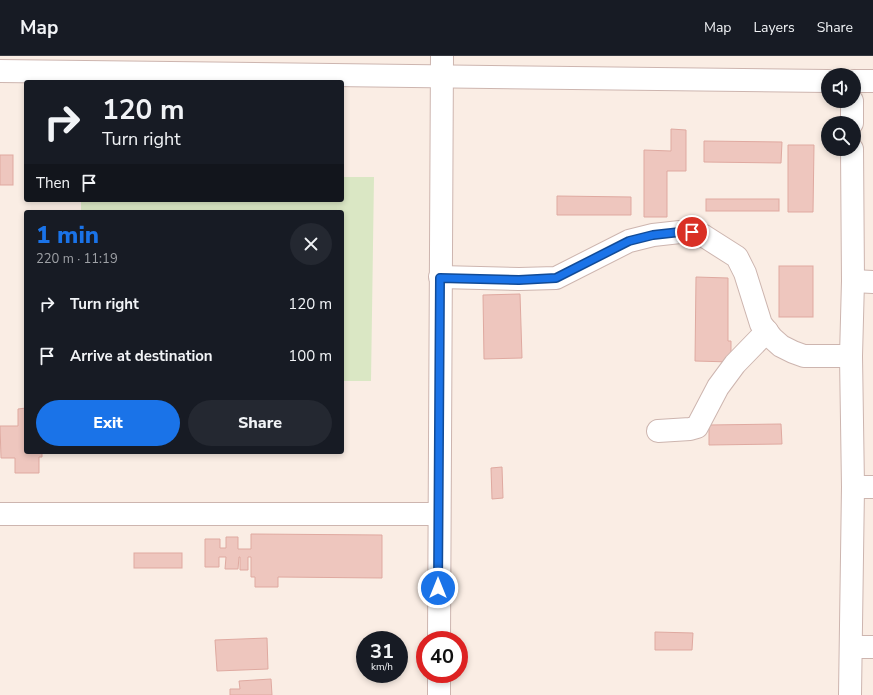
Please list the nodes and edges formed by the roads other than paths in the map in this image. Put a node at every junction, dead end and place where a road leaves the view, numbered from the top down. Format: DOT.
graph roads {
  1 [pos="1,66"];
  2 [pos="442,66"];
  3 [pos="821,81"];
  4 [pos="861,81"];
  5 [pos="873,81"];
  6 [pos="853,156"];
  7 [pos="440,278"];
  8 [pos="863,281"];
  9 [pos="767,332"];
  10 [pos="851,356"];
  11 [pos="658,431"];
  12 [pos="863,487"];
  13 [pos="0,514"];
  14 [pos="439,514"];
  15 [pos="439,631"];
  16 [pos="851,647"];
  17 [pos="873,647"];
  18 [pos="439,683"];
  19 [pos="439,695"];
  20 [pos="850,695"];
  1 -- 2 [label="street"];
  2 -- 3 [label="street"];
  2 -- 7 [label="street"];
  4 -- 5 [label="street"];
  6 -- 8 [label="street"];
  7 -- 9 [label="street"];
  7 -- 14 [label="street"];
  8 -- 10 [label="street"];
  9 -- 10 [label="street"];
  9 -- 11 [label="street"];
  10 -- 12 [label="street"];
  12 -- 16 [label="street"];
  13 -- 14 [label="street"];
  14 -- 15 [label="street"];
  16 -- 17 [label="street"];
  16 -- 20 [label="street"];
  18 -- 19 [label="street"];
}
